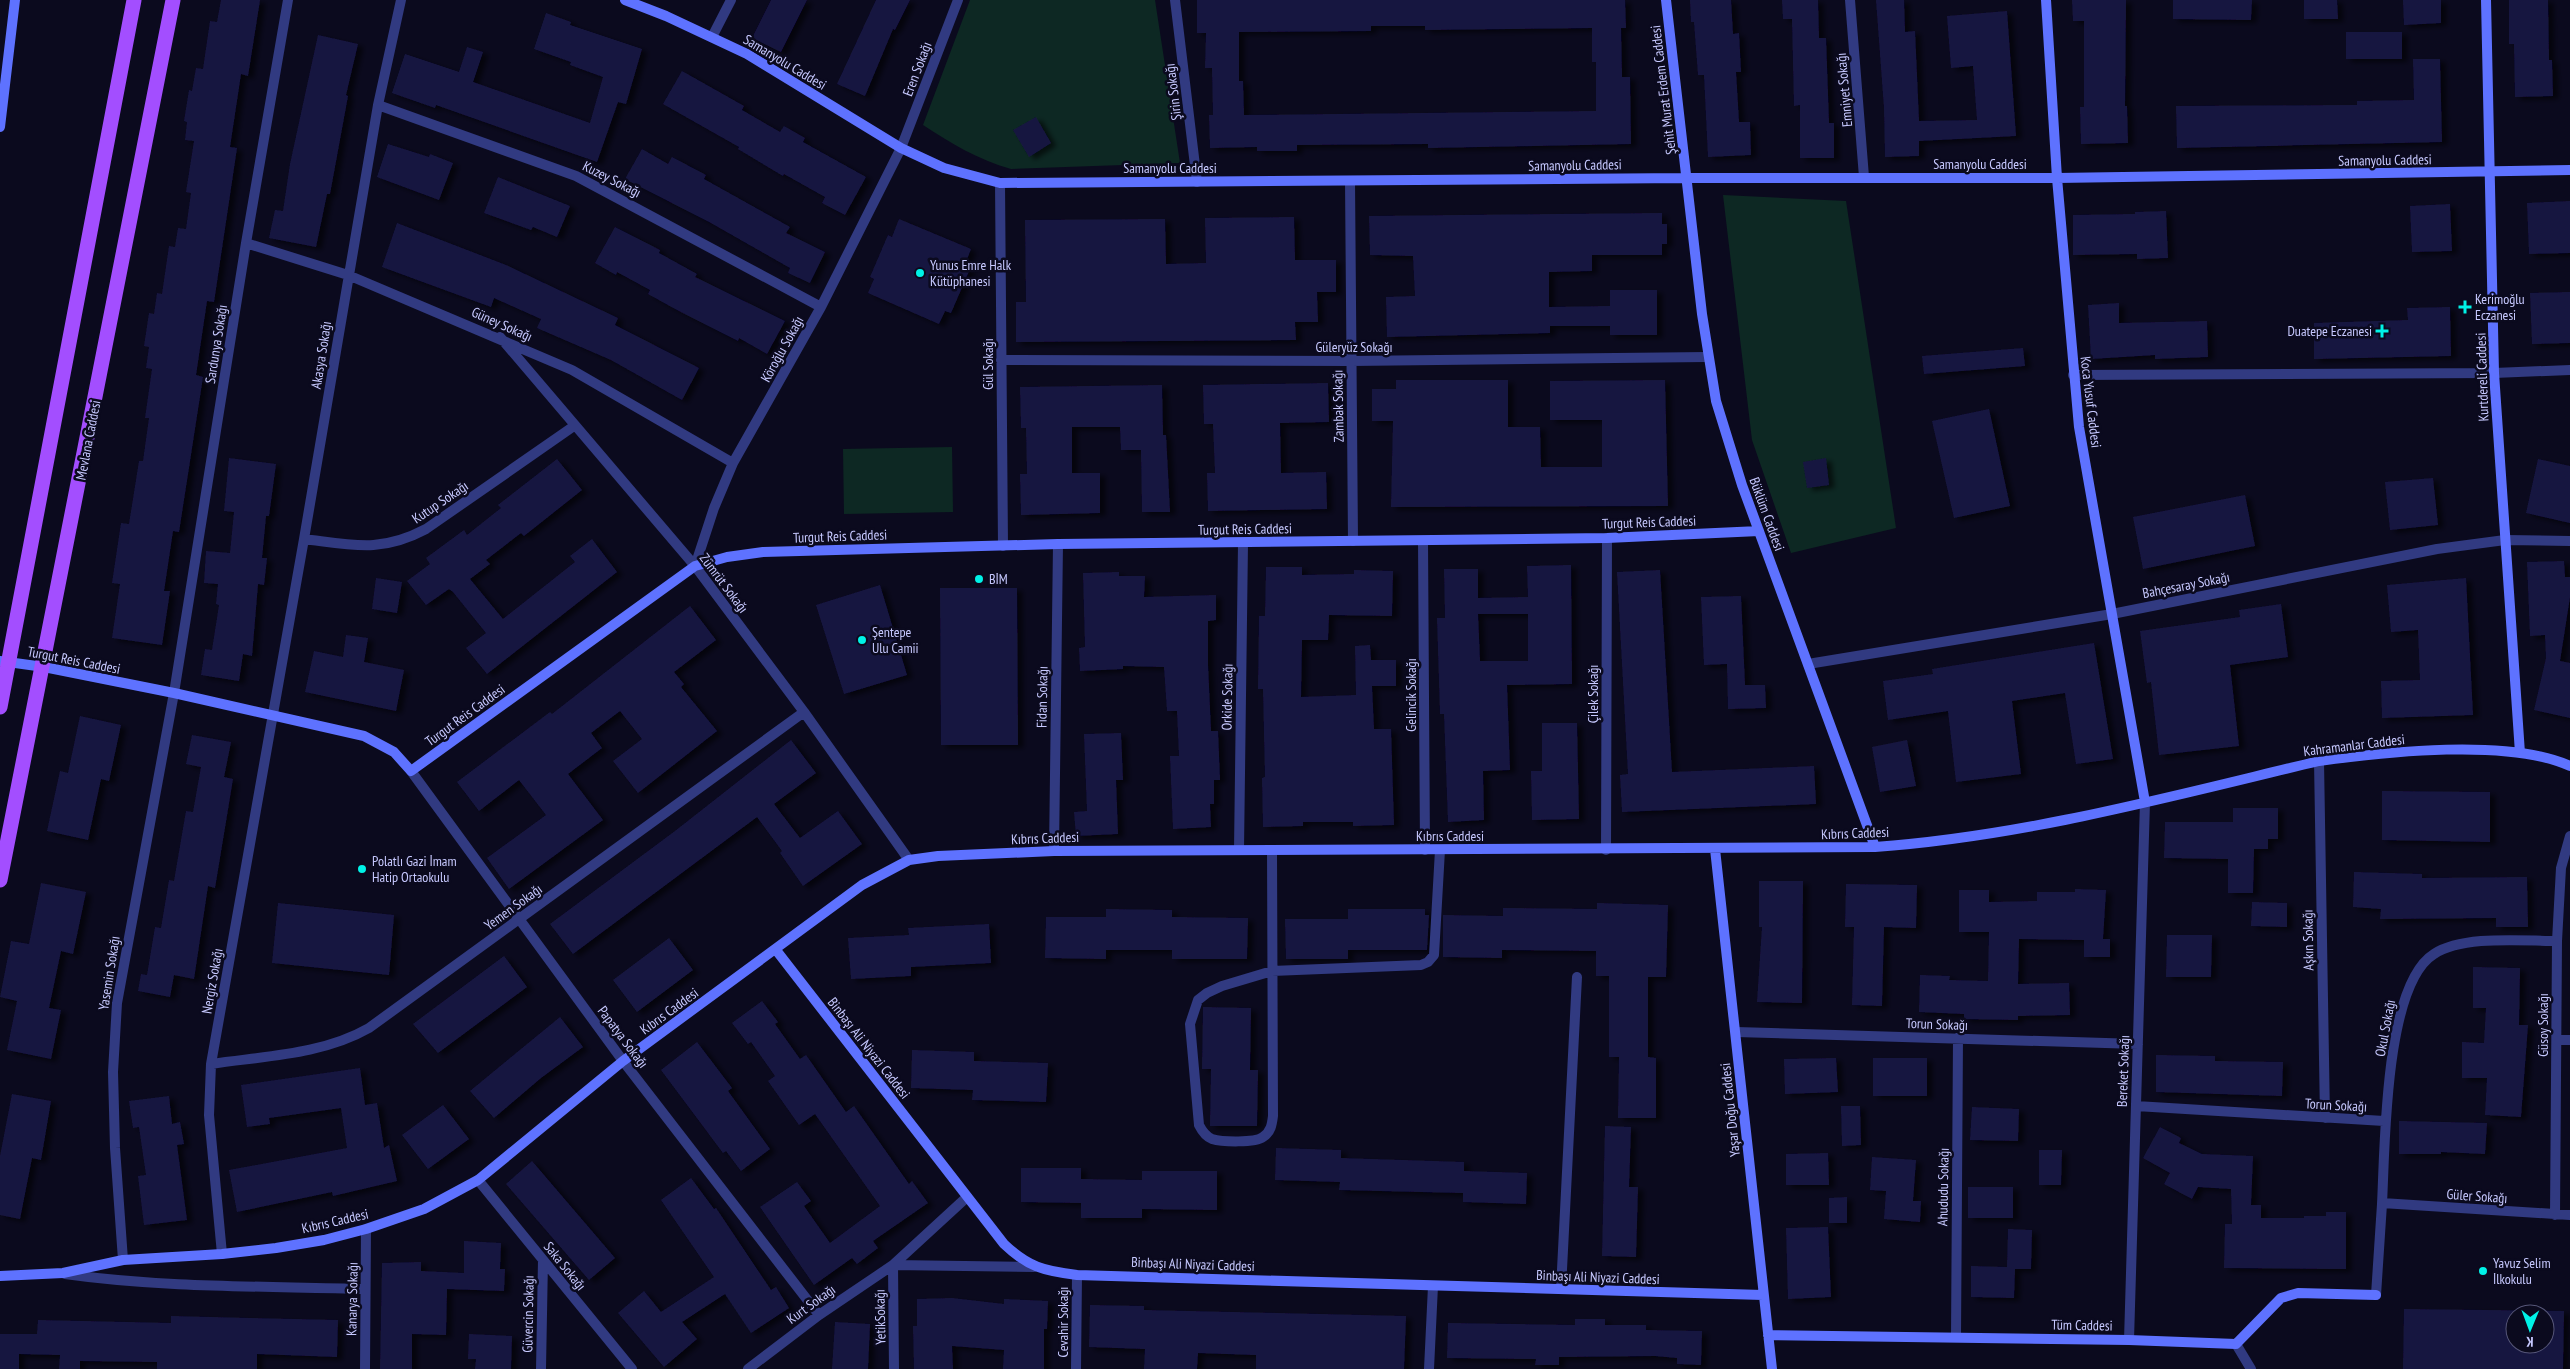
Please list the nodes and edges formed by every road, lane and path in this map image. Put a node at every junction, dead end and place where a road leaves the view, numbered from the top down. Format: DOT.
graph roads {
  1 [pos="15,0"];
  2 [pos="134,0"];
  3 [pos="173,0"];
  4 [pos="288,0"];
  5 [pos="401,0"];
  6 [pos="625,0"];
  7 [pos="731,0"];
  8 [pos="958,0"];
  9 [pos="1176,0"];
  10 [pos="1666,0"];
  11 [pos="1850,0"];
  12 [pos="2046,0"];
  13 [pos="2486,0"];
  14 [pos="712,37"];
  15 [pos="378,105"];
  16 [pos="0,127"];
  17 [pos="902,148"];
  18 [pos="2570,170"];
  19 [pos="2491,172"];
  20 [pos="1864,177"];
  21 [pos="1687,178"];
  22 [pos="2057,178"];
  23 [pos="1350,181"];
  24 [pos="1197,182"];
  25 [pos="1000,183"];
  26 [pos="246,243"];
  27 [pos="348,275"];
  28 [pos="821,307"];
  29 [pos="500,337"];
  30 [pos="1708,356"];
  31 [pos="1002,360"];
  32 [pos="1351,361"];
  33 [pos="2570,370"];
  34 [pos="2494,373"];
  35 [pos="2073,375"];
  36 [pos="574,426"];
  37 [pos="733,463"];
  38 [pos="1758,531"];
  39 [pos="1607,538"];
  40 [pos="304,539"];
  41 [pos="2505,540"];
  42 [pos="1353,541"];
  43 [pos="1423,541"];
  44 [pos="2570,541"];
  45 [pos="1058,544"];
  46 [pos="1243,544"];
  47 [pos="1002,546"];
  48 [pos="695,566"];
  49 [pos="2112,614"];
  50 [pos="4,662"];
  51 [pos="1808,664"];
  52 [pos="44,667"];
  53 [pos="174,693"];
  54 [pos="0,707"];
  55 [pos="804,712"];
  56 [pos="273,716"];
  57 [pos="2520,753"];
  58 [pos="2319,761"];
  59 [pos="2570,766"];
  60 [pos="411,771"];
  61 [pos="2145,802"];
  62 [pos="2570,836"];
  63 [pos="1875,847"];
  64 [pos="1715,849"];
  65 [pos="1239,850"];
  66 [pos="1425,850"];
  67 [pos="1440,850"];
  68 [pos="1606,850"];
  69 [pos="1054,851"];
  70 [pos="1272,851"];
  71 [pos="909,860"];
  72 [pos="0,880"];
  73 [pos="518,921"];
  74 [pos="2557,941"];
  75 [pos="776,950"];
  76 [pos="1272,971"];
  77 [pos="1577,977"];
  78 [pos="1736,1032"];
  79 [pos="1958,1038"];
  80 [pos="2558,1040"];
  81 [pos="2570,1040"];
  82 [pos="2138,1044"];
  83 [pos="624,1061"];
  84 [pos="211,1064"];
  85 [pos="2136,1106"];
  86 [pos="2326,1118"];
  87 [pos="2384,1121"];
  88 [pos="478,1180"];
  89 [pos="967,1197"];
  90 [pos="2382,1203"];
  91 [pos="2555,1214"];
  92 [pos="2570,1215"];
  93 [pos="366,1229"];
  94 [pos="222,1254"];
  95 [pos="123,1260"];
  96 [pos="542,1260"];
  97 [pos="892,1265"];
  98 [pos="1034,1267"];
  99 [pos="63,1273"];
  100 [pos="1077,1274"];
  101 [pos="0,1276"];
  102 [pos="1433,1286"];
  103 [pos="365,1289"];
  104 [pos="1561,1289"];
  105 [pos="1763,1295"];
  106 [pos="819,1314"];
  107 [pos="1768,1335"];
  108 [pos="1956,1337"];
  109 [pos="2129,1340"];
  110 [pos="2236,1344"];
  111 [pos="365,1369"];
  112 [pos="541,1369"];
  113 [pos="632,1369"];
  114 [pos="748,1369"];
  115 [pos="894,1369"];
  116 [pos="1076,1369"];
  117 [pos="1428,1369"];
  118 [pos="1772,1369"];
  119 [pos="2251,1369"];
  1 -- 16 [label="street"];
  2 -- 50 [label="main road"];
  3 -- 52 [label="main road, Mevlana Caddesi"];
  4 -- 26 [label="street, Sardunya Sokağı"];
  5 -- 15 [label="street, Akasya Sokağı"];
  6 -- 14 [label="street, Samanyolu Caddesi"];
  7 -- 14 [label="street"];
  8 -- 17 [label="street, Eren Sokağı"];
  9 -- 24 [label="street, Şirin Sokağı"];
  10 -- 21 [label="street, Şehit Murat Erdem Caddesi"];
  11 -- 20 [label="street, Emniyet Sokağı"];
  12 -- 22 [label="street, Koca Yusuf Caddesi"];
  13 -- 19 [label="street, Kurtdereli Caddesi"];
  14 -- 17 [label="street, Samanyolu Caddesi"];
  15 -- 27 [label="street, Akasya Sokağı"];
  15 -- 28 [label="street, Kuzey Sokağı"];
  17 -- 25 [label="street, Samanyolu Caddesi"];
  17 -- 28 [label="street, Köroğlu Sokağı"];
  18 -- 19 [label="street, Samanyolu Caddesi"];
  19 -- 22 [label="street, Samanyolu Caddesi"];
  19 -- 34 [label="street, Kurtdereli Caddesi"];
  20 -- 21 [label="street, Samanyolu Caddesi"];
  20 -- 22 [label="street, Samanyolu Caddesi"];
  21 -- 23 [label="street, Samanyolu Caddesi"];
  21 -- 30 [label="street, Büklüm Caddesi"];
  22 -- 35 [label="street, Koca Yusuf Caddesi"];
  23 -- 24 [label="street, Samanyolu Caddesi"];
  23 -- 32 [label="street, Zambak Sokağı"];
  24 -- 25 [label="street, Samanyolu Caddesi"];
  25 -- 31 [label="street, Gül Sokağı"];
  26 -- 27 [label="street, Güney Sokağı"];
  26 -- 53 [label="street, Sardunya Sokağı"];
  27 -- 29 [label="street, Güney Sokağı"];
  27 -- 40 [label="street, Akasya Sokağı"];
  28 -- 37 [label="street, Köroğlu Sokağı"];
  29 -- 36 [label="street, Zümrüt Sokağı"];
  29 -- 37 [label="street, Güney Sokağı"];
  30 -- 32 [label="street, Güleryüz Sokağı"];
  30 -- 38 [label="street, Büklüm Caddesi"];
  31 -- 32 [label="street, Güleryüz Sokağı"];
  31 -- 47 [label="street, Gül Sokağı"];
  32 -- 42 [label="street, Zambak Sokağı"];
  33 -- 34 [label="street"];
  34 -- 35 [label="street"];
  34 -- 41 [label="street, Kurtdereli Caddesi"];
  35 -- 49 [label="street, Koca Yusuf Caddesi"];
  36 -- 40 [label="street, Kutup Sokağı"];
  36 -- 48 [label="street, Zümrüt Sokağı"];
  37 -- 48 [label="street, Köroğlu Sokağı"];
  38 -- 39 [label="street, Turgut Reis Caddesi"];
  38 -- 51 [label="street, Büklüm Caddesi"];
  39 -- 43 [label="street, Turgut Reis Caddesi"];
  39 -- 68 [label="street, Çilek Sokağı"];
  40 -- 56 [label="street, Akasya Sokağı"];
  41 -- 44 [label="street, Bahçesaray Sokağı"];
  41 -- 49 [label="street, Bahçesaray Sokağı"];
  41 -- 57 [label="street, Kurtdereli Caddesi"];
  42 -- 43 [label="street, Turgut Reis Caddesi"];
  42 -- 46 [label="street, Turgut Reis Caddesi"];
  43 -- 66 [label="street, Gelincik Sokağı"];
  45 -- 46 [label="street, Turgut Reis Caddesi"];
  45 -- 47 [label="street, Turgut Reis Caddesi"];
  45 -- 69 [label="street, Fidan Sokağı"];
  46 -- 65 [label="street, Orkide Sokağı"];
  47 -- 48 [label="street, Turgut Reis Caddesi"];
  48 -- 55 [label="street, Zümrüt Sokağı"];
  48 -- 60 [label="street, Turgut Reis Caddesi"];
  49 -- 51 [label="street, Bahçesaray Sokağı"];
  49 -- 61 [label="street, Koca Yusuf Caddesi"];
  50 -- 52 [label="street, Turgut Reis Caddesi"];
  50 -- 54 [label="main road"];
  51 -- 63 [label="street, Büklüm Caddesi"];
  52 -- 53 [label="street, Turgut Reis Caddesi"];
  52 -- 72 [label="main road, Mevlana Caddesi"];
  53 -- 56 [label="street, Turgut Reis Caddesi"];
  53 -- 95 [label="street, Yasemin Sokağı"];
  55 -- 71 [label="street, Zümrüt Sokağı"];
  55 -- 73 [label="street, Yemen Sokağı"];
  56 -- 60 [label="street, Turgut Reis Caddesi"];
  56 -- 84 [label="street, Nergiz Sokağı"];
  57 -- 58 [label="street, Kahramanlar Caddesi"];
  57 -- 59 [label="street, Kahramanlar Caddesi"];
  58 -- 61 [label="street, Kahramanlar Caddesi"];
  58 -- 86 [label="street, Aşkın Sokağı"];
  60 -- 73 [label="street, Papatya Sokağı"];
  61 -- 63 [label="street, Kıbrıs Caddesi"];
  61 -- 82 [label="street, Bereket Sokağı"];
  62 -- 74 [label="street, Güsoy Sokağı"];
  63 -- 64 [label="street, Kıbrıs Caddesi"];
  64 -- 68 [label="street, Kıbrıs Caddesi"];
  64 -- 78 [label="street, Yaşar Doğu Caddesi"];
  65 -- 69 [label="street, Kıbrıs Caddesi"];
  65 -- 70 [label="street, Kıbrıs Caddesi"];
  66 -- 67 [label="street, Kıbrıs Caddesi"];
  66 -- 70 [label="street, Kıbrıs Caddesi"];
  67 -- 68 [label="street, Kıbrıs Caddesi"];
  67 -- 76 [label="street"];
  69 -- 71 [label="street, Kıbrıs Caddesi"];
  70 -- 76 [label="street"];
  71 -- 75 [label="street, Kıbrıs Caddesi"];
  73 -- 83 [label="street, Papatya Sokağı"];
  73 -- 84 [label="street, Yemen Sokağı"];
  74 -- 80 [label="street, Güsoy Sokağı"];
  74 -- 87 [label="street, Okul Sokağı"];
  75 -- 83 [label="street, Kıbrıs Caddesi"];
  75 -- 89 [label="street, Binbaşı Ali Niyazi Caddesi"];
  76 -- 76 [label="street"];
  77 -- 104 [label="street"];
  78 -- 79 [label="street, Torun Sokağı"];
  78 -- 105 [label="street, Yaşar Doğu Caddesi"];
  79 -- 82 [label="street, Torun Sokağı"];
  79 -- 108 [label="street, Ahududu Sokağı"];
  80 -- 81 [label="street"];
  80 -- 91 [label="street, Güsoy Sokağı"];
  82 -- 85 [label="street, Bereket Sokağı"];
  83 -- 88 [label="street, Kıbrıs Caddesi"];
  83 -- 106 [label="street, Papatya Sokağı"];
  84 -- 94 [label="street, Nergiz Sokağı"];
  85 -- 86 [label="street, Torun Sokağı"];
  85 -- 109 [label="street, Bereket Sokağı"];
  86 -- 87 [label="street, Torun Sokağı"];
  87 -- 90 [label="street"];
  88 -- 93 [label="street, Kıbrıs Caddesi"];
  88 -- 96 [label="street, Saka Sokağı"];
  89 -- 97 [label="street, Kurt Sokağı"];
  89 -- 98 [label="street, Binbaşı Ali Niyazi Caddesi"];
  90 -- 91 [label="street, Güler Sokağı"];
  90 -- 110 [label="street"];
  91 -- 92 [label="street, Güler Sokağı"];
  93 -- 94 [label="street, Kıbrıs Caddesi"];
  93 -- 103 [label="street, Kanarya Sokağı"];
  94 -- 95 [label="street, Kıbrıs Caddesi"];
  95 -- 99 [label="street, Kıbrıs Caddesi"];
  96 -- 112 [label="street, Güvercin Sokağı"];
  96 -- 113 [label="street, Saka Sokağı"];
  97 -- 98 [label="street"];
  97 -- 106 [label="street, Kurt Sokağı"];
  97 -- 115 [label="street, YetikSokağı"];
  98 -- 100 [label="street, Binbaşı Ali Niyazi Caddesi"];
  99 -- 101 [label="street, Kıbrıs Caddesi"];
  99 -- 103 [label="street, Kıbrıs Caddesi"];
  100 -- 102 [label="street, Binbaşı Ali Niyazi Caddesi"];
  100 -- 116 [label="street, Cevahir Sokağı"];
  102 -- 104 [label="street, Binbaşı Ali Niyazi Caddesi"];
  102 -- 117 [label="street"];
  103 -- 111 [label="street, Kanarya Sokağı"];
  104 -- 105 [label="street, Binbaşı Ali Niyazi Caddesi"];
  105 -- 107 [label="street, Yaşar Doğu Caddesi"];
  106 -- 114 [label="street, Kurt Sokağı"];
  107 -- 108 [label="street, Tüm Caddesi"];
  107 -- 118 [label="street, Yaşar Doğu Caddesi"];
  108 -- 109 [label="street, Tüm Caddesi"];
  109 -- 110 [label="street, Tüm Caddesi"];
  110 -- 119 [label="street"];
}
